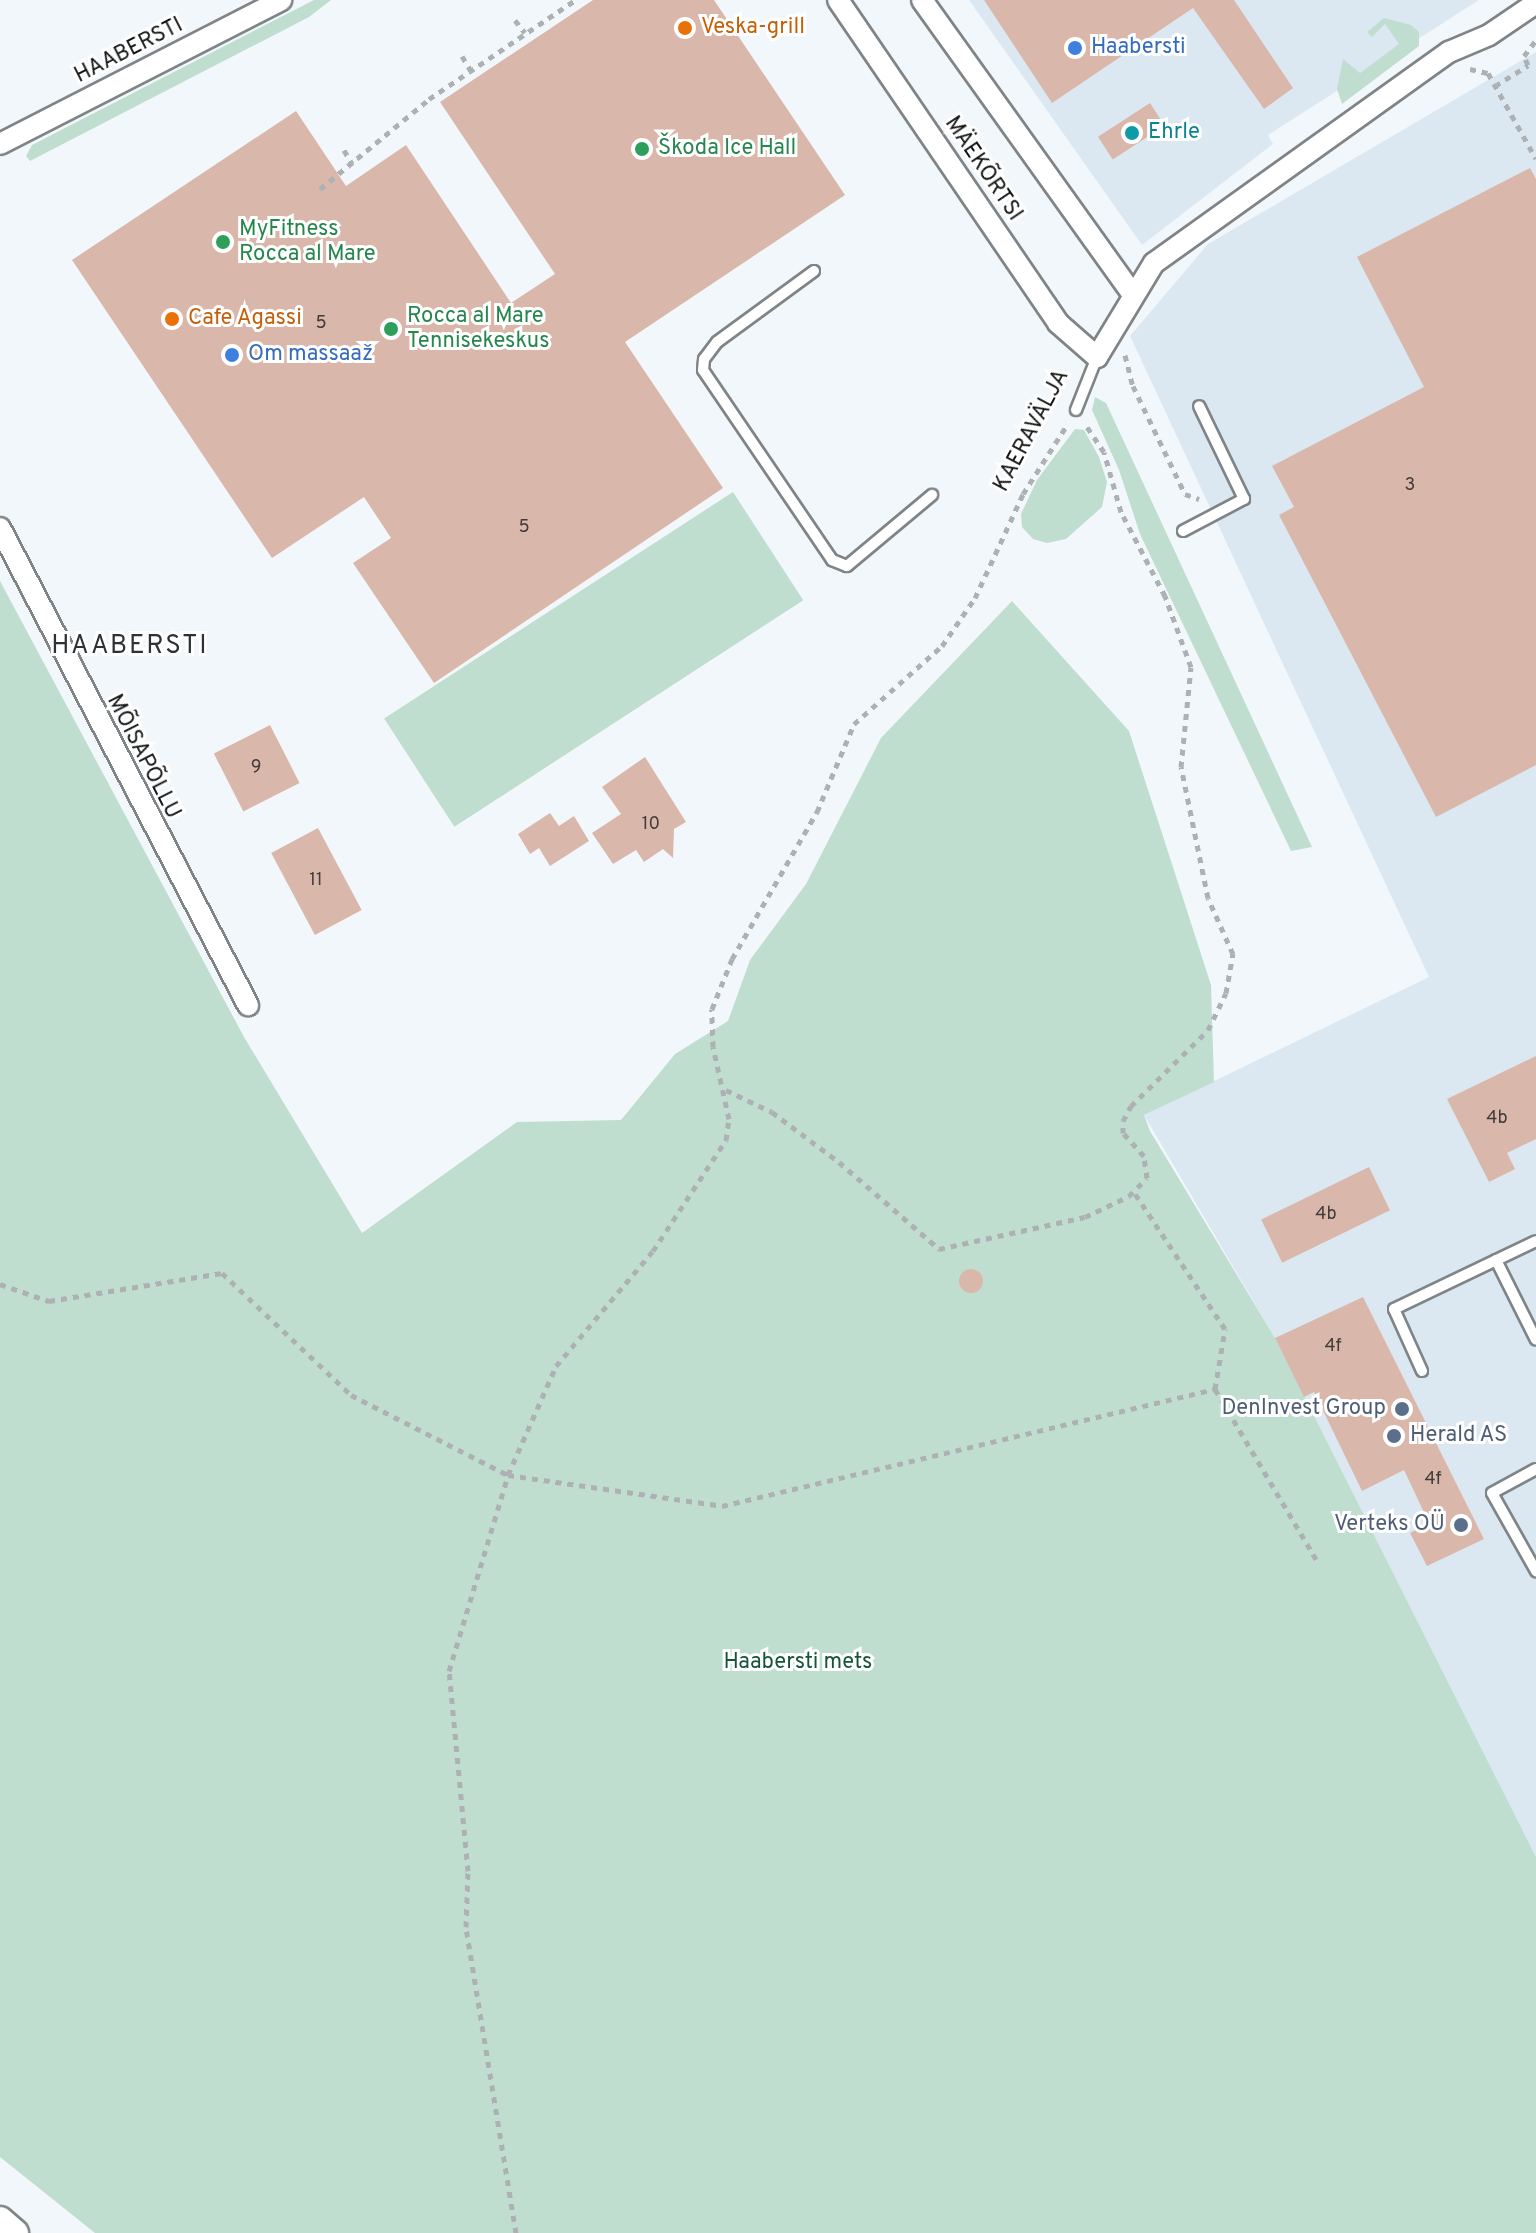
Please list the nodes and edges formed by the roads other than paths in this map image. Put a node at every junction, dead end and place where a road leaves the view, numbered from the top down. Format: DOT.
graph roads {
  1 [pos="281,0"];
  2 [pos="838,0"];
  3 [pos="922,0"];
  4 [pos="1536,3"];
  5 [pos="0,144"];
  6 [pos="814,271"];
  7 [pos="1132,293"];
  8 [pos="1097,357"];
  9 [pos="1199,406"];
  10 [pos="1076,410"];
  11 [pos="932,495"];
  12 [pos="0,528"];
  13 [pos="1183,531"];
  14 [pos="248,1005"];
  15 [pos="1536,1241"];
  16 [pos="1496,1260"];
  17 [pos="1536,1340"];
  18 [pos="1422,1371"];
  19 [pos="1536,1469"];
  20 [pos="1536,1571"];
  21 [pos="0,2220"];
  22 [pos="15,2233"];
  1 -- 5 [label="street, HAABERSTI"];
  2 -- 8 [label="street, MÄEKÕRTSI"];
  3 -- 7 [label="street"];
  4 -- 7 [label="street, KAERAVÄLJA"];
  6 -- 11 [label="lane"];
  7 -- 8 [label="street, KAERAVÄLJA"];
  8 -- 10 [label="lane, KAERAVÄLJA"];
  9 -- 13 [label="lane"];
  12 -- 14 [label="street, MÕISAPÕLLU"];
  15 -- 16 [label="lane"];
  16 -- 17 [label="lane"];
  16 -- 18 [label="lane"];
  19 -- 20 [label="lane"];
  21 -- 22 [label="street"];
}
